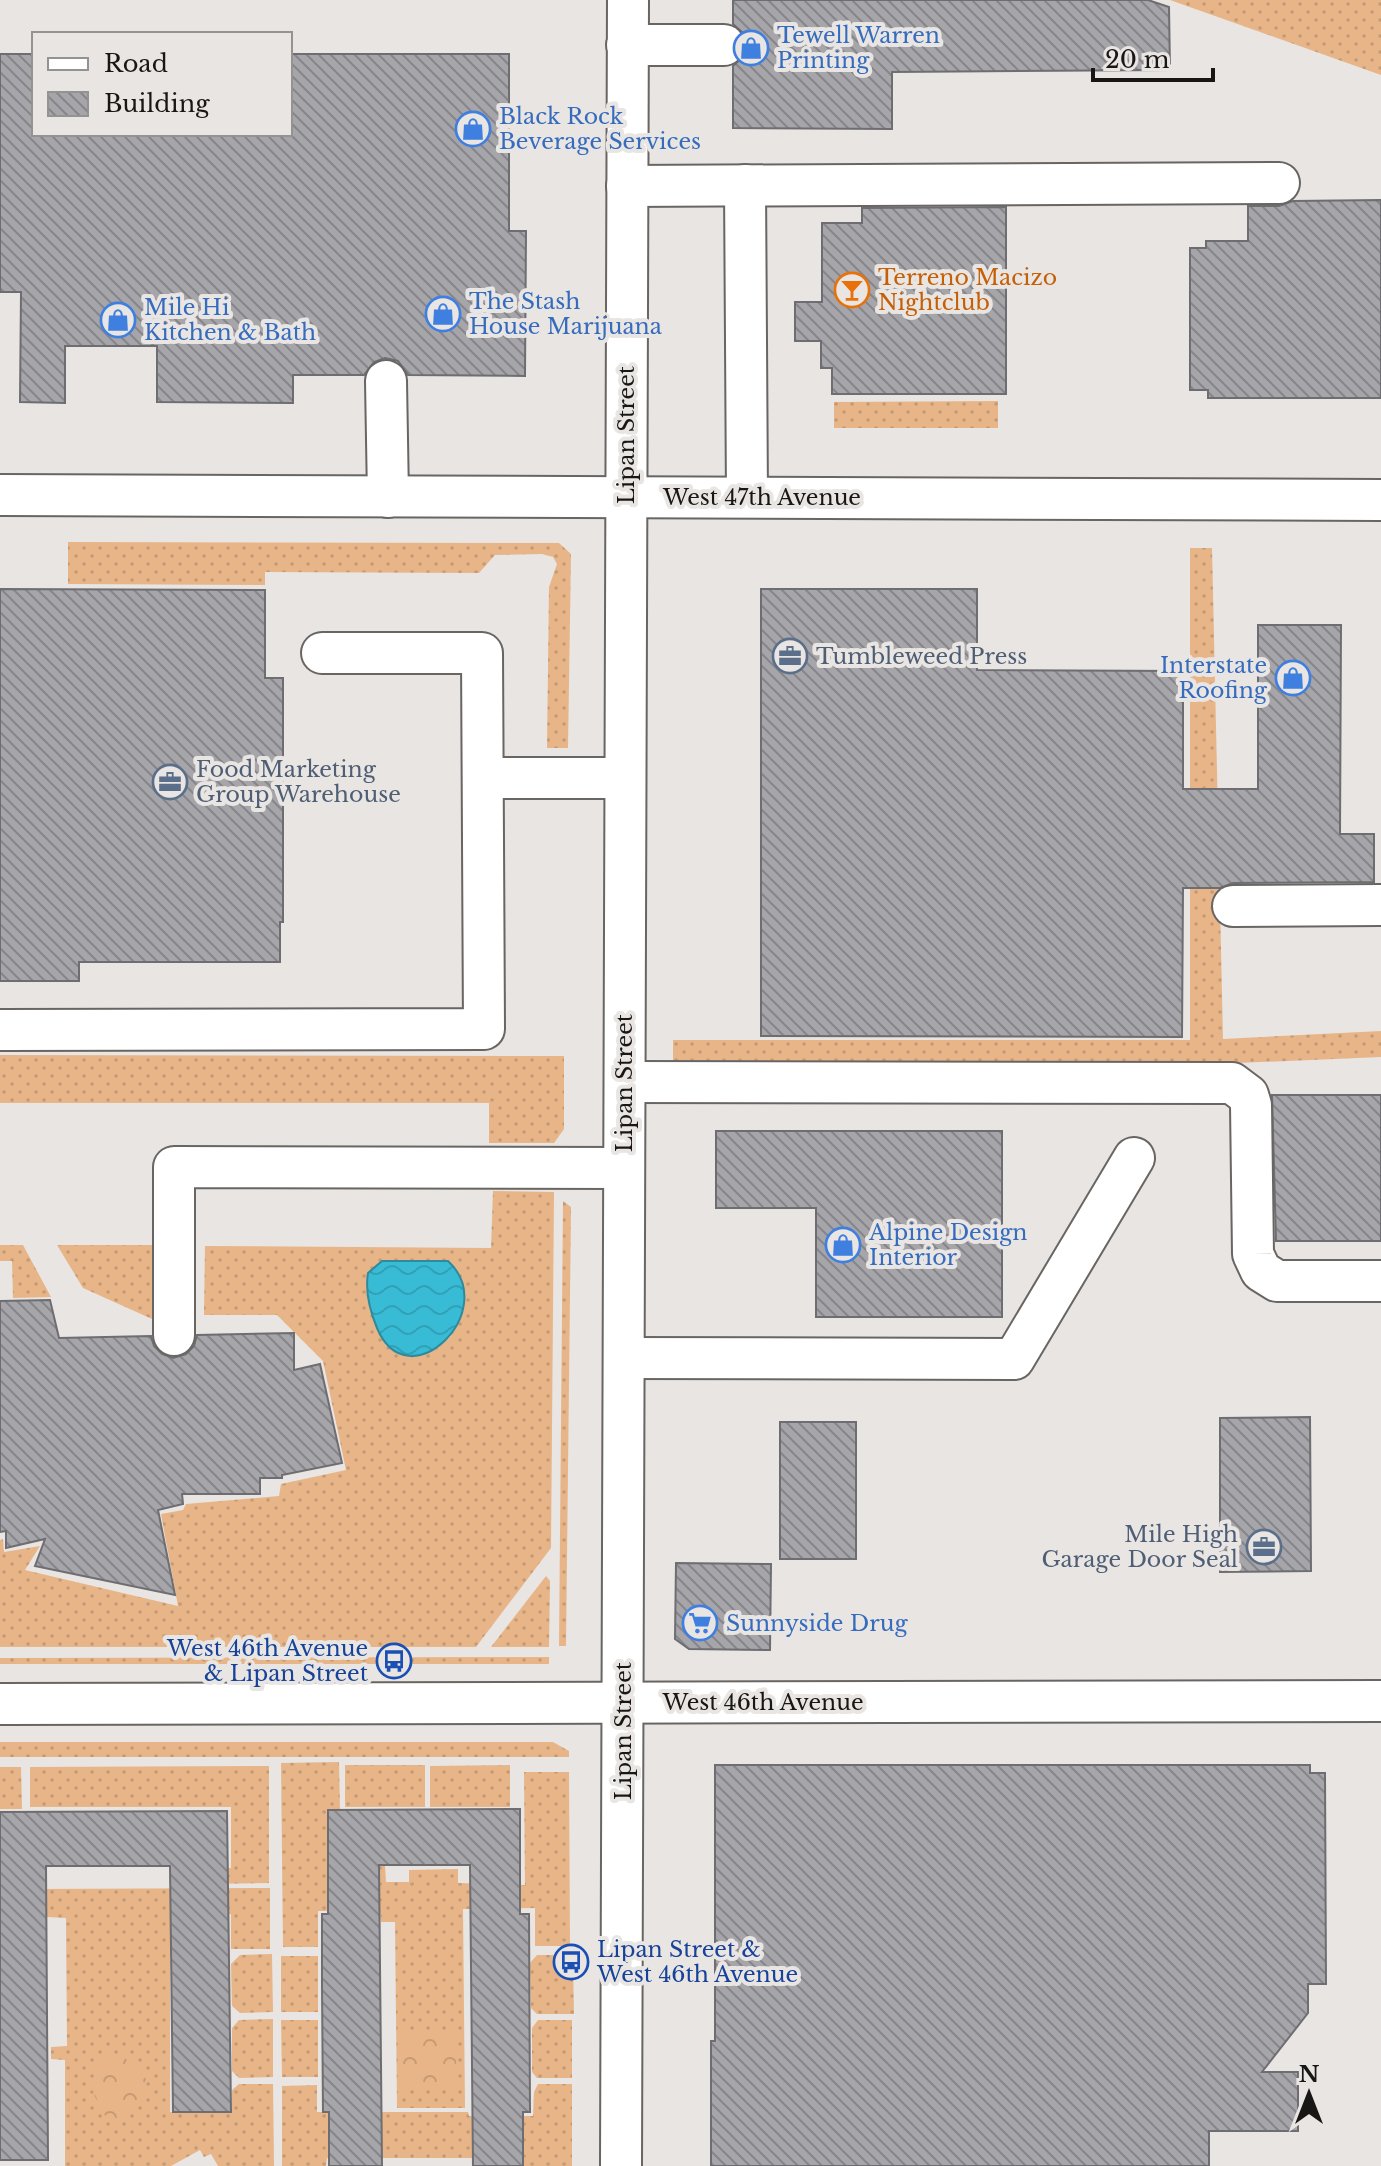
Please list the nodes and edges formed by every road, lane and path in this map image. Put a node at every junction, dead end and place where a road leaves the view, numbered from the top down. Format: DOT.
graph roads {
  1 [pos="628,0"];
  2 [pos="627,45"];
  3 [pos="724,45"];
  4 [pos="1279,183"];
  5 [pos="745,185"];
  6 [pos="627,186"];
  7 [pos="386,381"];
  8 [pos="0,495"];
  9 [pos="388,497"];
  10 [pos="626,497"];
  11 [pos="747,497"];
  12 [pos="1381,500"];
  13 [pos="322,653"];
  14 [pos="483,778"];
  15 [pos="625,778"];
  16 [pos="1381,905"];
  17 [pos="1233,906"];
  18 [pos="0,1030"];
  19 [pos="625,1082"];
  20 [pos="1134,1158"];
  21 [pos="624,1168"];
  22 [pos="1381,1281"];
  23 [pos="174,1335"];
  24 [pos="624,1358"];
  25 [pos="1381,1701"];
  26 [pos="623,1703"];
  27 [pos="0,1704"];
  28 [pos="621,2166"];
  1 -- 2 [label="street, Lipan Street"];
  2 -- 3 [label="street"];
  2 -- 6 [label="street, Lipan Street"];
  4 -- 5 [label="street"];
  5 -- 6 [label="street"];
  5 -- 11 [label="street"];
  6 -- 10 [label="street, Lipan Street"];
  7 -- 9 [label="street"];
  8 -- 9 [label="street, West 47th Avenue"];
  9 -- 10 [label="street, West 47th Avenue"];
  10 -- 11 [label="street, West 47th Avenue"];
  10 -- 15 [label="street, Lipan Street"];
  11 -- 12 [label="street, West 47th Avenue"];
  13 -- 14 [label="street"];
  14 -- 15 [label="street"];
  14 -- 18 [label="street"];
  15 -- 19 [label="street, Lipan Street"];
  16 -- 17 [label="street"];
  19 -- 21 [label="street, Lipan Street"];
  19 -- 22 [label="street"];
  20 -- 24 [label="street"];
  21 -- 23 [label="street"];
  21 -- 24 [label="street, Lipan Street"];
  24 -- 26 [label="street, Lipan Street"];
  25 -- 26 [label="street, West 46th Avenue"];
  26 -- 27 [label="street, West 46th Avenue"];
  26 -- 28 [label="street, Lipan Street"];
}
